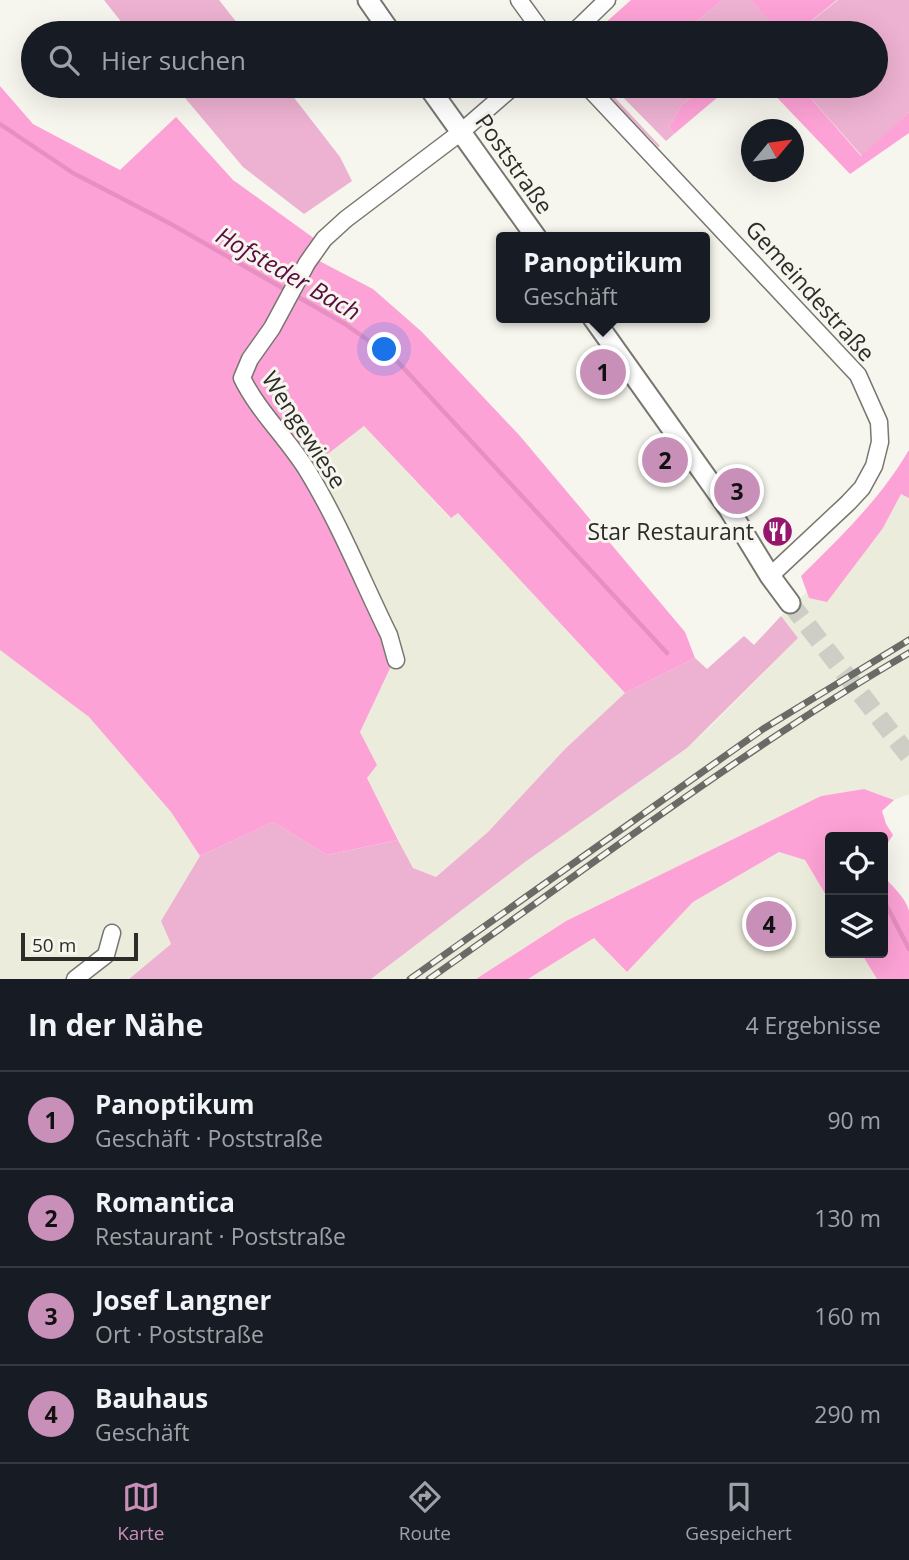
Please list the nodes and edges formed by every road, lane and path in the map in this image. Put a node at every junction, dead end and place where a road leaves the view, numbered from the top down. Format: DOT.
graph roads {
  1 [pos="368,0"];
  2 [pos="519,0"];
  3 [pos="607,0"];
  4 [pos="383,21"];
  5 [pos="534,21"];
  6 [pos="585,21"];
  7 [pos="437,98"];
  8 [pos="500,98"];
  9 [pos="598,98"];
  10 [pos="461,132"];
  11 [pos="532,232"];
  12 [pos="597,323"];
  13 [pos="770,576"];
  14 [pos="790,603"];
  15 [pos="396,660"];
  16 [pos="112,933"];
  17 [pos="75,979"];
  1 -- 4 [label="street"];
  2 -- 5 [label="street"];
  3 -- 6 [label="street"];
  7 -- 10 [label="street, Poststraße"];
  8 -- 10 [label="street, Wengewiese"];
  9 -- 13 [label="street, Gemeindestraße"];
  10 -- 11 [label="street, Poststraße"];
  10 -- 15 [label="street, Wengewiese"];
  12 -- 13 [label="street"];
  13 -- 14 [label="street"];
  16 -- 17 [label="street"];
}
